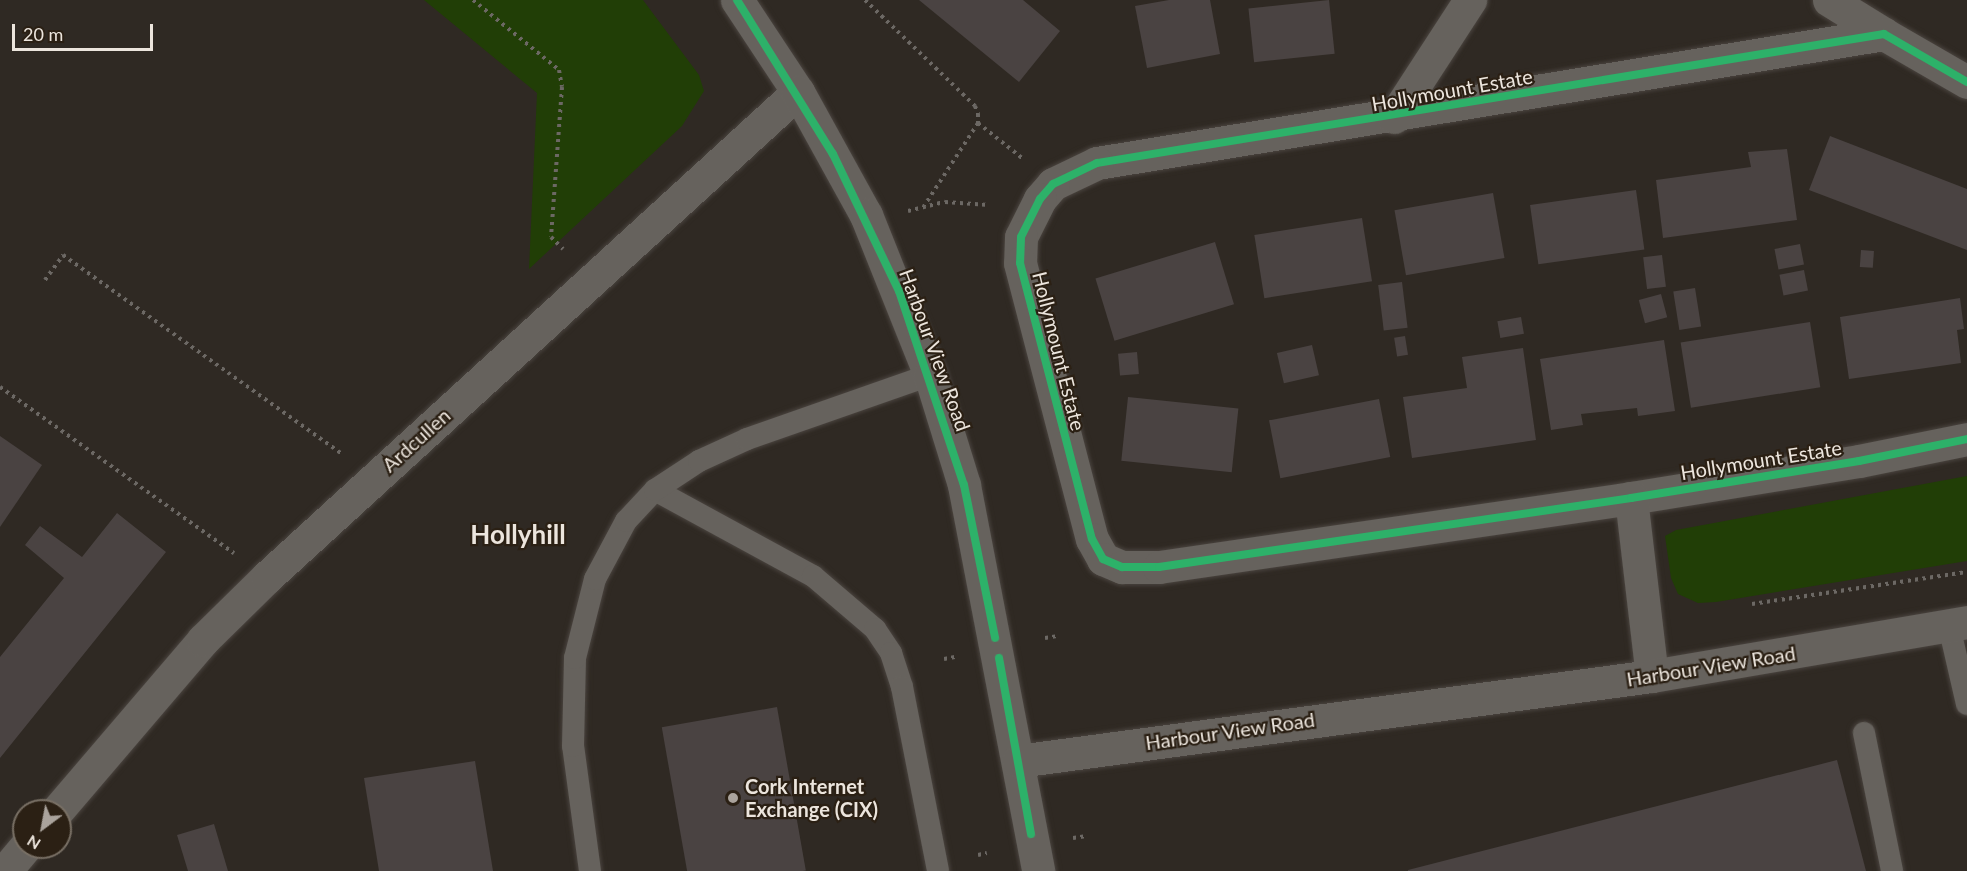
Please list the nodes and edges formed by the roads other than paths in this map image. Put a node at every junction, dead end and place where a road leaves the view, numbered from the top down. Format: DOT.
graph roads {
  1 [pos="737,0"];
  2 [pos="1470,0"];
  3 [pos="1829,0"];
  4 [pos="1884,34"];
  5 [pos="1967,82"];
  6 [pos="798,92"];
  7 [pos="1394,117"];
  8 [pos="930,375"];
  9 [pos="1967,439"];
  10 [pos="655,489"];
  11 [pos="1631,498"];
  12 [pos="1958,624"];
  13 [pos="1652,676"];
  14 [pos="1967,704"];
  15 [pos="1864,732"];
  16 [pos="1018,761"];
  17 [pos="67,799"];
  18 [pos="15,859"];
  19 [pos="5,871"];
  20 [pos="590,871"];
  21 [pos="938,871"];
  22 [pos="1038,871"];
  23 [pos="1892,871"];
  1 -- 6 [label="street, Harbour View Road"];
  2 -- 7 [label="street, Hollymount Estate"];
  3 -- 4 [label="street"];
  4 -- 5 [label="street"];
  4 -- 7 [label="street, Hollymount Estate"];
  6 -- 8 [label="street, Harbour View Road"];
  6 -- 17 [label="street, Ardcullen"];
  7 -- 11 [label="street, Hollymount Estate"];
  8 -- 10 [label="lane"];
  8 -- 16 [label="street, Harbour View Road"];
  9 -- 11 [label="street, Hollymount Estate"];
  10 -- 20 [label="lane"];
  10 -- 21 [label="lane"];
  11 -- 13 [label="street"];
  12 -- 13 [label="street, Harbour View Road"];
  12 -- 14 [label="lane"];
  13 -- 16 [label="street, Harbour View Road"];
  15 -- 23 [label="lane"];
  16 -- 22 [label="street"];
  18 -- 19 [label="street"];
}
